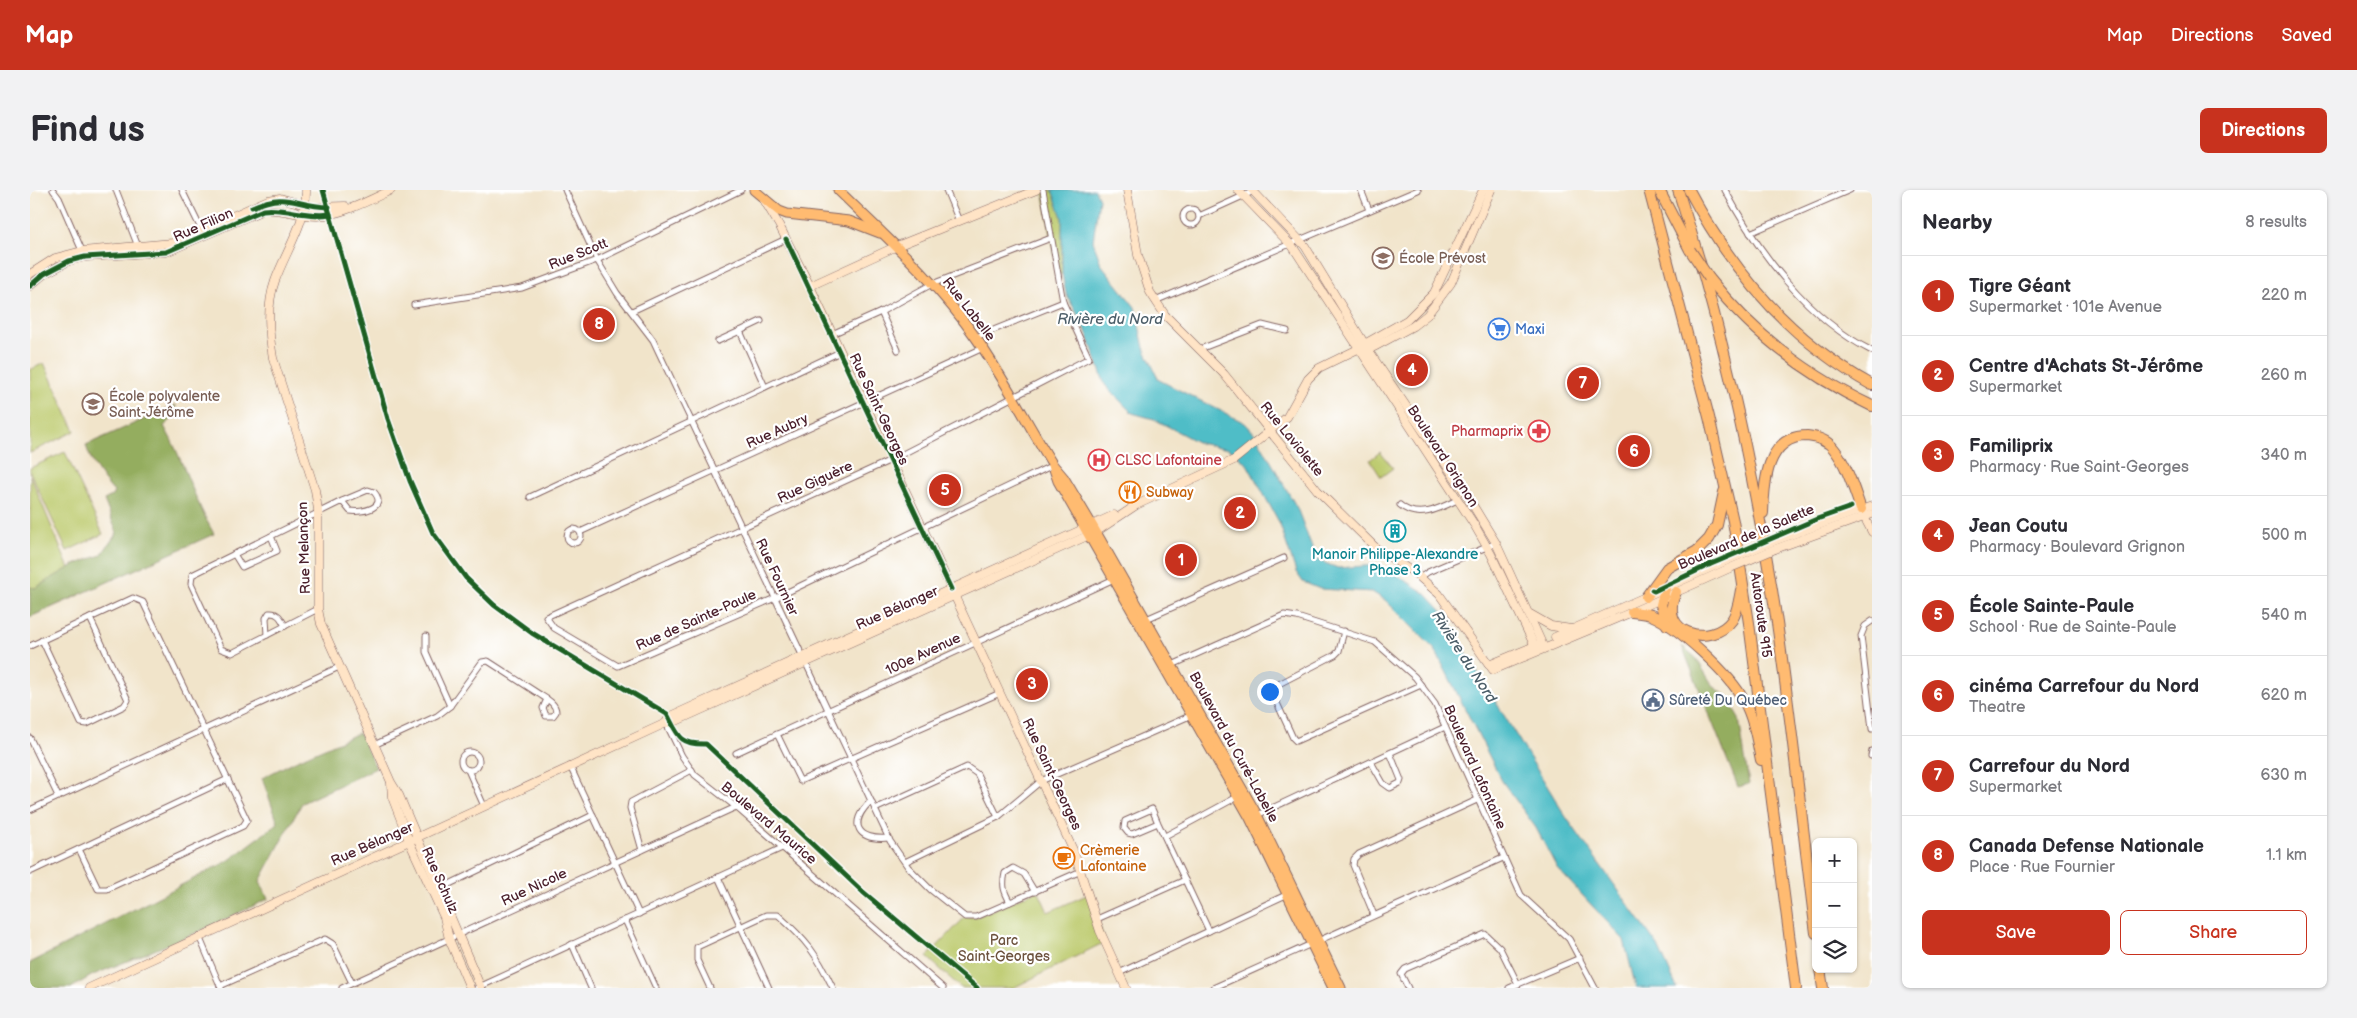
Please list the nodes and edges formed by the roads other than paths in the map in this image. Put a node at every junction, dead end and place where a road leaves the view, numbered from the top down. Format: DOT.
graph roads {
  1 [pos="53,190"];
  2 [pos="116,190"];
  3 [pos="182,190"];
  4 [pos="306,190"];
  5 [pos="392,190"];
  6 [pos="565,190"];
  7 [pos="741,190"];
  8 [pos="754,190"];
  9 [pos="838,190"];
  10 [pos="946,190"];
  11 [pos="1036,190"];
  12 [pos="1043,190"];
  13 [pos="1127,190"];
  14 [pos="1238,190"];
  15 [pos="1361,190"];
  16 [pos="1418,190"];
  17 [pos="1483,190"];
  18 [pos="1491,190"];
  19 [pos="1678,190"];
  20 [pos="1689,190"];
  21 [pos="1725,190"];
  22 [pos="1850,190"];
  23 [pos="1253,191"];
  24 [pos="1653,191"];
  25 [pos="1244,196"];
  26 [pos="762,198"];
  27 [pos="848,200"];
  28 [pos="362,203"];
  29 [pos="304,204"];
  30 [pos="1369,210"];
  31 [pos="301,215"];
  32 [pos="1199,216"];
  33 [pos="835,219"];
  34 [pos="959,221"];
  35 [pos="203,233"];
  36 [pos="1750,233"];
  37 [pos="887,236"];
  38 [pos="1051,238"];
  39 [pos="1299,238"];
  40 [pos="786,239"];
  41 [pos="1289,243"];
  42 [pos="897,246"];
  43 [pos="140,251"];
  44 [pos="83,254"];
  45 [pos="597,260"];
  46 [pos="42,270"];
  47 [pos="30,274"];
  48 [pos="932,284"];
  49 [pos="30,286"];
  50 [pos="810,286"];
  51 [pos="1155,300"];
  52 [pos="1062,302"];
  53 [pos="414,305"];
  54 [pos="632,311"];
  55 [pos="881,312"];
  56 [pos="761,321"];
  57 [pos="740,331"];
  58 [pos="1286,331"];
  59 [pos="832,334"];
  60 [pos="976,338"];
  61 [pos="718,341"];
  62 [pos="1367,346"];
  63 [pos="983,348"];
  64 [pos="1200,349"];
  65 [pos="1358,349"];
  66 [pos="898,350"];
  67 [pos="1872,351"];
  68 [pos="840,352"];
  69 [pos="1872,385"];
  70 [pos="765,387"];
  71 [pos="1012,396"];
  72 [pos="865,404"];
  73 [pos="1872,406"];
  74 [pos="692,421"];
  75 [pos="1270,432"];
  76 [pos="891,460"];
  77 [pos="1053,466"];
  78 [pos="715,471"];
  79 [pos="1726,486"];
  80 [pos="530,497"];
  81 [pos="1457,500"];
  82 [pos="342,501"];
  83 [pos="1400,505"];
  84 [pos="1869,512"];
  85 [pos="318,514"];
  86 [pos="922,527"];
  87 [pos="742,528"];
  88 [pos="1091,530"];
  89 [pos="580,532"];
  90 [pos="1762,532"];
  91 [pos="1872,532"];
  92 [pos="271,536"];
  93 [pos="1496,543"];
  94 [pos="1488,547"];
  95 [pos="234,554"];
  96 [pos="1284,558"];
  97 [pos="1729,564"];
  98 [pos="1117,577"];
  99 [pos="1421,577"];
  100 [pos="1742,579"];
  101 [pos="952,592"];
  102 [pos="1676,592"];
  103 [pos="1664,593"];
  104 [pos="1646,597"];
  105 [pos="775,598"];
  106 [pos="318,609"];
  107 [pos="1632,612"];
  108 [pos="1530,614"];
  109 [pos="546,617"];
  110 [pos="90,618"];
  111 [pos="1143,621"];
  112 [pos="1872,621"];
  113 [pos="1668,624"];
  114 [pos="285,626"];
  115 [pos="1571,629"];
  116 [pos="1344,631"];
  117 [pos="267,635"];
  118 [pos="426,636"];
  119 [pos="42,640"];
  120 [pos="976,642"];
  121 [pos="30,646"];
  122 [pos="1540,647"];
  123 [pos="803,660"];
  124 [pos="339,667"];
  125 [pos="1169,667"];
  126 [pos="1491,668"];
  127 [pos="1421,685"];
  128 [pos="1000,693"];
  129 [pos="547,699"];
  130 [pos="450,706"];
  131 [pos="827,711"];
  132 [pos="1194,713"];
  133 [pos="666,722"];
  134 [pos="1445,727"];
  135 [pos="203,729"];
  136 [pos="1872,729"];
  137 [pos="777,734"];
  138 [pos="30,738"];
  139 [pos="374,746"];
  140 [pos="736,753"];
  141 [pos="1390,753"];
  142 [pos="851,759"];
  143 [pos="1371,762"];
  144 [pos="570,766"];
  145 [pos="468,770"];
  146 [pos="692,770"];
  147 [pos="228,778"];
  148 [pos="1041,781"];
  149 [pos="390,782"];
  150 [pos="1241,795"];
  151 [pos="58,796"];
  152 [pos="1477,800"];
  153 [pos="871,801"];
  154 [pos="484,806"];
  155 [pos="736,807"];
  156 [pos="875,808"];
  157 [pos="30,810"];
  158 [pos="593,815"];
  159 [pos="1254,816"];
  160 [pos="998,817"];
  161 [pos="1774,817"];
  162 [pos="1158,823"];
  163 [pos="1165,836"];
  164 [pos="416,837"];
  165 [pos="889,838"];
  166 [pos="408,841"];
  167 [pos="782,848"];
  168 [pos="79,849"];
  169 [pos="642,850"];
  170 [pos="1503,858"];
  171 [pos="904,862"];
  172 [pos="615,863"];
  173 [pos="1081,871"];
  174 [pos="30,872"];
  175 [pos="718,877"];
  176 [pos="1185,880"];
  177 [pos="436,890"];
  178 [pos="1035,892"];
  179 [pos="1291,892"];
  180 [pos="1010,902"];
  181 [pos="639,914"];
  182 [pos="1374,915"];
  183 [pos="1097,919"];
  184 [pos="625,920"];
  185 [pos="741,927"];
  186 [pos="1815,928"];
  187 [pos="1209,931"];
  188 [pos="458,935"];
  189 [pos="199,936"];
  190 [pos="449,939"];
  191 [pos="1315,942"];
  192 [pos="572,944"];
  193 [pos="1580,958"];
  194 [pos="1119,973"];
  195 [pos="1821,973"];
  196 [pos="352,983"];
  197 [pos="1518,984"];
  198 [pos="221,987"];
  199 [pos="479,987"];
  200 [pos="939,987"];
  201 [pos="89,988"];
  202 [pos="342,988"];
  203 [pos="470,988"];
  204 [pos="591,988"];
  205 [pos="656,988"];
  206 [pos="710,988"];
  207 [pos="770,988"];
  208 [pos="833,988"];
  209 [pos="1126,988"];
  210 [pos="1214,988"];
  211 [pos="1333,988"];
  212 [pos="1342,988"];
  213 [pos="1408,988"];
  214 [pos="1510,988"];
  215 [pos="1595,988"];
  216 [pos="1796,988"];
  217 [pos="1823,988"];
  1 -- 44 [label="street"];
  2 -- 43 [label="street"];
  3 -- 35 [label="street"];
  4 -- 29 [label="street, Rue Melançon"];
  5 -- 28 [label="street, Rue Filion"];
  6 -- 45 [label="street, Rue Fournier"];
  7 -- 45 [label="street, Rue Scott"];
  8 -- 26 [label="main road, Rue Saint-Georges"];
  9 -- 27 [label="main road, Rue Labelle"];
  10 -- 34 [label="street"];
  11 -- 34 [label="street"];
  12 -- 38 [label="street"];
  13 -- 51 [label="street, Rue Laviolette"];
  14 -- 25 [label="street, Boulevard Grignon"];
  15 -- 30 [label="street"];
  16 -- 30 [label="street"];
  17 -- 62 [label="street"];
  18 -- 62 [label="street"];
  19 -- 90 [label="highway, Autoroute 915"];
  20 -- 69 [label="highway"];
  21 -- 36 [label="street"];
  22 -- 36 [label="street"];
  23 -- 25 [label="street"];
  23 -- 39 [label="street, Boulevard Grignon"];
  24 -- 73 [label="highway, bridge"];
  24 -- 79 [label="highway, Autoroute 915"];
  25 -- 32 [label="street"];
  25 -- 41 [label="street, Boulevard Grignon"];
  26 -- 33 [label="main road, Rue Saint-Georges"];
  26 -- 40 [label="street, Rue Saint-Georges"];
  27 -- 33 [label="main road"];
  27 -- 37 [label="main road, Rue Labelle"];
  28 -- 29 [label="street, Rue Filion"];
  28 -- 31 [label="street, Rue Filion"];
  29 -- 31 [label="street, Rue Melançon"];
  29 -- 35 [label="street, Rue Filion"];
  30 -- 39 [label="street"];
  31 -- 35 [label="street, Rue Filion"];
  31 -- 85 [label="street, Rue Melançon"];
  33 -- 37 [label="main road, Rue Saint-Georges"];
  34 -- 42 [label="street"];
  35 -- 43 [label="street, Rue Filion"];
  36 -- 67 [label="street"];
  37 -- 42 [label="main road, Rue Labelle"];
  38 -- 48 [label="street"];
  38 -- 52 [label="street"];
  39 -- 41 [label="street"];
  39 -- 62 [label="street, Boulevard Grignon"];
  40 -- 50 [label="street, Rue Saint-Georges"];
  40 -- 54 [label="street"];
  41 -- 51 [label="street"];
  41 -- 65 [label="street, Boulevard Grignon"];
  42 -- 48 [label="main road, Rue Labelle"];
  42 -- 50 [label="street"];
  43 -- 44 [label="street, Rue Filion"];
  44 -- 46 [label="street, Rue Filion"];
  45 -- 53 [label="street, Rue Scott"];
  45 -- 54 [label="street, Rue Fournier"];
  46 -- 47 [label="street, Rue Filion"];
  46 -- 49 [label="street, Rue Filion"];
  48 -- 55 [label="street"];
  48 -- 60 [label="main road, Rue Labelle"];
  50 -- 59 [label="street, Rue Saint-Georges"];
  51 -- 64 [label="street, Rue Laviolette"];
  52 -- 60 [label="street"];
  52 -- 71 [label="street, Rue Giguère"];
  54 -- 74 [label="street, Rue Fournier"];
  55 -- 59 [label="street"];
  55 -- 66 [label="street"];
  56 -- 57 [label="street"];
  57 -- 61 [label="street"];
  57 -- 70 [label="street"];
  58 -- 64 [label="street"];
  59 -- 68 [label="street, Rue Saint-Georges"];
  60 -- 63 [label="main road, Rue Labelle"];
  62 -- 65 [label="street"];
  62 -- 93 [label="street, Boulevard Grignon"];
  63 -- 71 [label="main road, Rue Labelle"];
  63 -- 72 [label="street, Rue Aubry"];
  64 -- 75 [label="street, Rue Laviolette"];
  65 -- 75 [label="street, Rue Bélanger"];
  65 -- 81 [label="street, Boulevard Grignon"];
  68 -- 70 [label="street"];
  68 -- 72 [label="street, Rue Saint-Georges"];
  70 -- 74 [label="street"];
  71 -- 76 [label="street, Rue Giguère"];
  71 -- 77 [label="main road, Rue Labelle"];
  72 -- 76 [label="street, Rue Saint-Georges"];
  72 -- 78 [label="street, Rue Aubry"];
  74 -- 78 [label="street, Rue Fournier"];
  74 -- 80 [label="street"];
  75 -- 88 [label="street, Rue Bélanger"];
  75 -- 99 [label="street, Rue Laviolette"];
  76 -- 86 [label="street, Rue Saint-Georges"];
  76 -- 87 [label="street, Rue Giguère"];
  77 -- 86 [label="street, Rue de Sainte-Paule"];
  77 -- 88 [label="main road, Rue Labelle"];
  78 -- 87 [label="street, Rue Fournier"];
  78 -- 89 [label="street, Rue Aubry"];
  79 -- 100 [label="highway, Autoroute 915"];
  79 -- 104 [label="highway"];
  81 -- 83 [label="street"];
  81 -- 94 [label="street, Boulevard Grignon"];
  82 -- 82 [label="street"];
  82 -- 85 [label="street"];
  84 -- 90 [label="highway"];
  84 -- 91 [label="street"];
  84 -- 97 [label="street, Boulevard de la Salette, bridge"];
  85 -- 92 [label="street"];
  85 -- 106 [label="street, Rue Melançon"];
  86 -- 101 [label="street, Rue Saint-Georges"];
  86 -- 105 [label="street, Rue de Sainte-Paule"];
  87 -- 105 [label="street, Rue Fournier"];
  87 -- 109 [label="street, Rue Giguère"];
  88 -- 98 [label="main road, Boulevard du Curé-Labelle"];
  88 -- 101 [label="street, Rue Bélanger"];
  90 -- 186 [label="highway, Autoroute 915"];
  92 -- 95 [label="street"];
  92 -- 95 [label="street"];
  93 -- 94 [label="street"];
  93 -- 108 [label="street, Boulevard Grignon"];
  94 -- 99 [label="street"];
  94 -- 122 [label="street, Boulevard Grignon"];
  95 -- 117 [label="street"];
  96 -- 111 [label="street"];
  97 -- 102 [label="street, Boulevard de la Salette"];
  97 -- 103 [label="street, Boulevard de la Salette"];
  98 -- 111 [label="main road, Boulevard du Curé-Labelle"];
  98 -- 120 [label="street, 100e Avenue"];
  99 -- 126 [label="street, Rue Laviolette"];
  100 -- 102 [label="highway"];
  100 -- 161 [label="highway, Autoroute 915"];
  101 -- 120 [label="street, Rue Saint-Georges"];
  101 -- 123 [label="street, Rue Bélanger"];
  102 -- 103 [label="street, Boulevard de la Salette"];
  103 -- 104 [label="street, Boulevard de la Salette"];
  103 -- 107 [label="street, Boulevard de la Salette"];
  103 -- 113 [label="highway"];
  104 -- 115 [label="street, Boulevard de la Salette"];
  105 -- 109 [label="street, Rue de Sainte-Paule"];
  105 -- 123 [label="street, Rue Fournier"];
  106 -- 114 [label="street"];
  106 -- 124 [label="street, Rue Melançon"];
  107 -- 113 [label="highway"];
  107 -- 122 [label="street, Boulevard de la Salette"];
  108 -- 115 [label="street"];
  108 -- 122 [label="street, Boulevard Grignon"];
  110 -- 119 [label="street"];
  110 -- 119 [label="street"];
  110 -- 135 [label="street"];
  111 -- 125 [label="main road, Boulevard du Curé-Labelle"];
  112 -- 136 [label="street"];
  113 -- 161 [label="highway"];
  114 -- 117 [label="street"];
  114 -- 117 [label="street"];
  115 -- 122 [label="street, Boulevard de la Salette"];
  116 -- 125 [label="street, Boulevard Lafontaine"];
  116 -- 127 [label="street, Boulevard Lafontaine"];
  116 -- 127 [label="street"];
  118 -- 130 [label="street"];
  119 -- 121 [label="street"];
  120 -- 128 [label="street, Rue Saint-Georges"];
  120 -- 131 [label="street, 100e Avenue"];
  122 -- 126 [label="street, Boulevard de la Salette"];
  123 -- 131 [label="street, Rue Fournier"];
  123 -- 133 [label="street, Rue Bélanger"];
  124 -- 135 [label="street"];
  124 -- 139 [label="street, Rue Melançon"];
  125 -- 132 [label="main road, Boulevard du Curé-Labelle"];
  127 -- 134 [label="street, Boulevard Lafontaine"];
  128 -- 142 [label="street"];
  128 -- 148 [label="street, Rue Saint-Georges"];
  129 -- 130 [label="street"];
  130 -- 139 [label="street"];
  131 -- 137 [label="street, 100e Avenue"];
  131 -- 142 [label="street, Rue Fournier"];
  132 -- 148 [label="street"];
  132 -- 150 [label="main road, Boulevard du Curé-Labelle"];
  133 -- 144 [label="street, Rue Bélanger"];
  133 -- 146 [label="street, Boulevard Maurice"];
  134 -- 141 [label="street"];
  134 -- 152 [label="street, Boulevard Lafontaine"];
  135 -- 147 [label="street"];
  135 -- 151 [label="street"];
  137 -- 140 [label="street, 100e Avenue"];
  137 -- 142 [label="street"];
  138 -- 151 [label="street"];
  139 -- 149 [label="street, Rue Melançon"];
  141 -- 143 [label="street"];
  141 -- 143 [label="street"];
  142 -- 153 [label="street, Rue Fournier"];
  143 -- 159 [label="street"];
  144 -- 154 [label="street, Rue Bélanger"];
  144 -- 158 [label="street"];
  145 -- 154 [label="street"];
  146 -- 155 [label="street, Boulevard Maurice"];
  146 -- 169 [label="street"];
  147 -- 168 [label="street"];
  147 -- 168 [label="street"];
  148 -- 160 [label="street"];
  148 -- 173 [label="street, Rue Saint-Georges"];
  149 -- 164 [label="street, Rue Melançon"];
  149 -- 166 [label="street, Rue Schulz"];
  150 -- 159 [label="main road, Boulevard du Curé-Labelle"];
  150 -- 163 [label="street"];
  151 -- 157 [label="street"];
  152 -- 170 [label="street, Boulevard Lafontaine"];
  152 -- 182 [label="street"];
  153 -- 156 [label="street, Rue Fournier"];
  153 -- 165 [label="street"];
  154 -- 164 [label="street, Rue Bélanger"];
  155 -- 167 [label="street, Boulevard Maurice"];
  155 -- 169 [label="street, Rue Nicole"];
  156 -- 160 [label="street"];
  156 -- 165 [label="street, Rue Fournier"];
  158 -- 172 [label="street"];
  158 -- 177 [label="street"];
  159 -- 179 [label="main road, Boulevard du Curé-Labelle"];
  160 -- 171 [label="street"];
  161 -- 216 [label="highway, Autoroute 915"];
  162 -- 162 [label="street"];
  162 -- 163 [label="street"];
  163 -- 176 [label="street"];
  164 -- 166 [label="street, Rue Bélanger"];
  164 -- 177 [label="street, Rue Schulz"];
  165 -- 171 [label="street, Rue Fournier"];
  166 -- 177 [label="street, Rue Schulz"];
  166 -- 189 [label="street, Rue Bélanger"];
  167 -- 175 [label="street"];
  167 -- 200 [label="street, Boulevard Maurice"];
  168 -- 174 [label="street"];
  169 -- 172 [label="street, Rue Nicole"];
  170 -- 182 [label="street"];
  170 -- 193 [label="street, Boulevard Lafontaine"];
  171 -- 180 [label="street, Rue Fournier"];
  172 -- 181 [label="street"];
  172 -- 188 [label="street, Rue Nicole"];
  173 -- 178 [label="street, Rue Fournier"];
  173 -- 183 [label="street, Rue Saint-Georges"];
  175 -- 181 [label="street"];
  175 -- 185 [label="street"];
  176 -- 183 [label="street"];
  176 -- 187 [label="street"];
  177 -- 188 [label="street, Rue Schulz"];
  177 -- 190 [label="street, Rue Schulz"];
  178 -- 180 [label="street, Rue Fournier"];
  178 -- 180 [label="street"];
  179 -- 187 [label="street"];
  179 -- 191 [label="main road, Boulevard du Curé-Labelle"];
  181 -- 184 [label="street"];
  182 -- 191 [label="street"];
  183 -- 194 [label="street, Rue Saint-Georges"];
  184 -- 192 [label="street"];
  184 -- 205 [label="street"];
  185 -- 206 [label="street"];
  185 -- 207 [label="street"];
  185 -- 208 [label="street"];
  187 -- 194 [label="street"];
  188 -- 190 [label="street, Rue Nicole"];
  188 -- 199 [label="street, Rue Schulz"];
  189 -- 198 [label="street"];
  189 -- 201 [label="street, Rue Bélanger"];
  190 -- 196 [label="street, Rue Nicole"];
  190 -- 203 [label="street, Rue Schulz"];
  191 -- 210 [label="street"];
  191 -- 211 [label="main road, Boulevard du Curé-Labelle"];
  191 -- 212 [label="main road, Boulevard du Curé-Labelle"];
  192 -- 199 [label="street"];
  192 -- 204 [label="street"];
  193 -- 197 [label="street"];
  193 -- 215 [label="street, Boulevard Lafontaine"];
  194 -- 209 [label="street, Rue Saint-Georges"];
  195 -- 217 [label="highway"];
  196 -- 198 [label="street"];
  196 -- 202 [label="street, Rue Nicole"];
  197 -- 213 [label="street"];
  197 -- 214 [label="street"];
}
